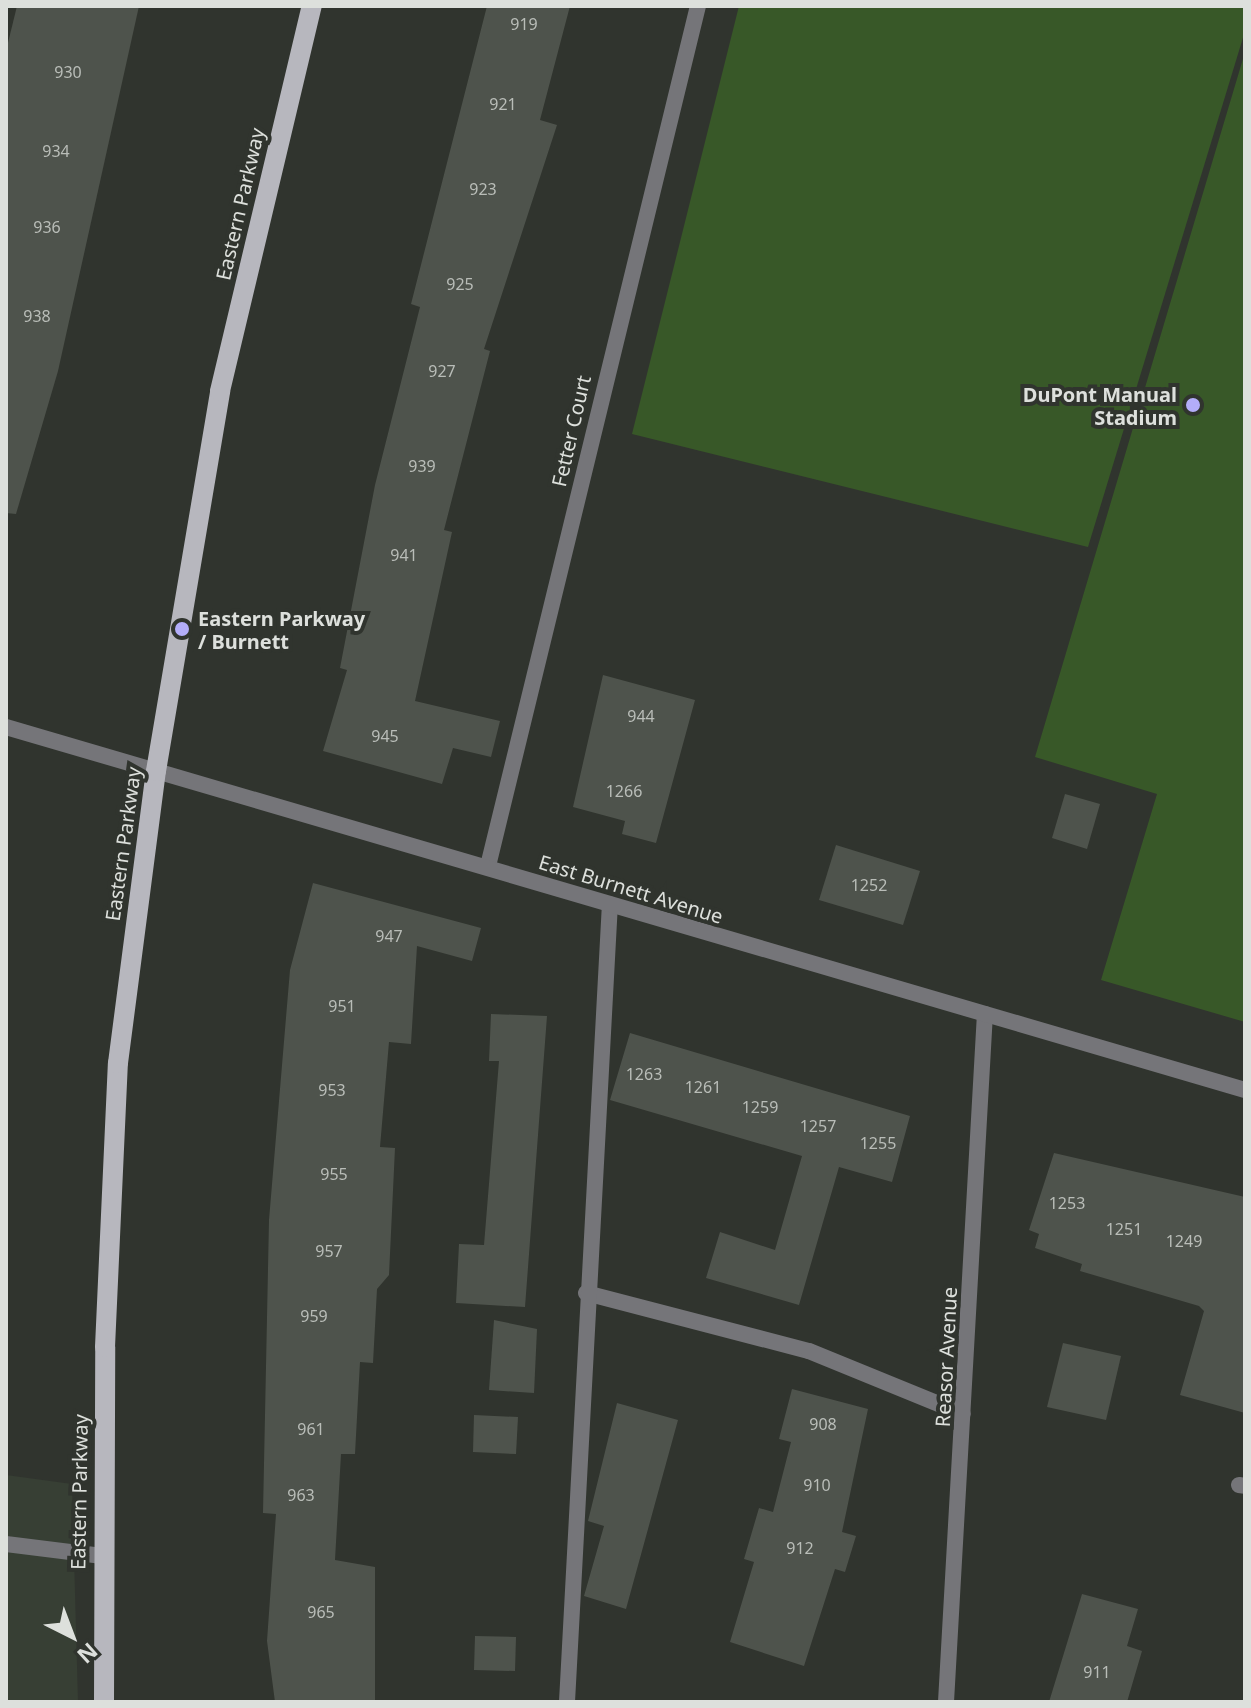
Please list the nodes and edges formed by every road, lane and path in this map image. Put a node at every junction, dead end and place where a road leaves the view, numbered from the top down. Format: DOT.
graph roads {
  1 [pos="312,6"];
  2 [pos="698,6"];
  3 [pos="6,727"];
  4 [pos="156,771"];
  5 [pos="488,866"];
  6 [pos="610,904"];
  7 [pos="985,1014"];
  8 [pos="1245,1090"];
  9 [pos="586,1293"];
  10 [pos="963,1414"];
  11 [pos="6,1544"];
  12 [pos="102,1556"];
  13 [pos="104,1702"];
  14 [pos="567,1702"];
  15 [pos="946,1702"];
  1 -- 4 [label="main road, Eastern Parkway"];
  2 -- 5 [label="street, Fetter Court"];
  3 -- 4 [label="street, East Burnett Avenue"];
  4 -- 5 [label="street, East Burnett Avenue"];
  4 -- 12 [label="main road, Eastern Parkway"];
  5 -- 6 [label="street, East Burnett Avenue"];
  6 -- 7 [label="street, East Burnett Avenue"];
  6 -- 9 [label="street"];
  7 -- 8 [label="street, East Burnett Avenue"];
  7 -- 10 [label="street, Reasor Avenue"];
  9 -- 10 [label="street"];
  9 -- 14 [label="street"];
  10 -- 15 [label="street, Reasor Avenue"];
  11 -- 12 [label="street"];
  12 -- 13 [label="main road, Eastern Parkway"];
}
